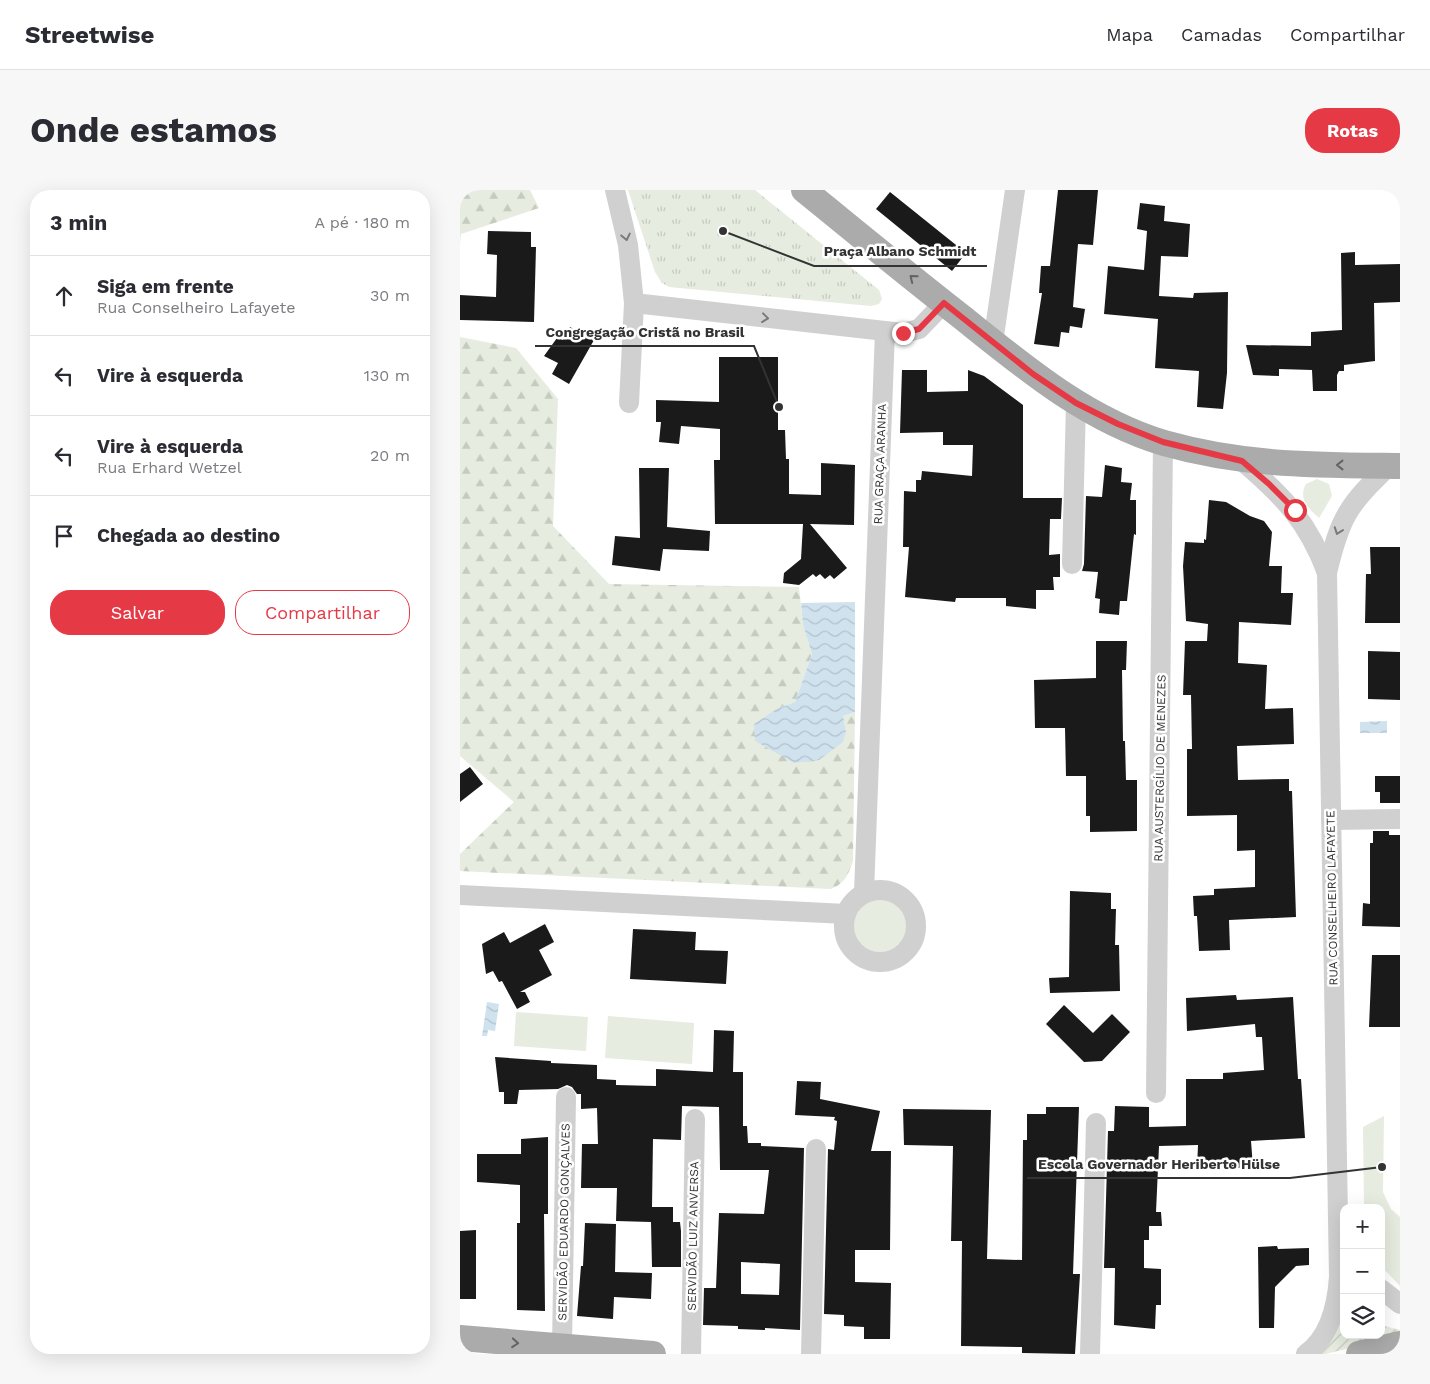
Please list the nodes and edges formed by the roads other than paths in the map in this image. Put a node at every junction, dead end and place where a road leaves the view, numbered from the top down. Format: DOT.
graph roads {
  1 [pos="615,190"];
  2 [pos="804,190"];
  3 [pos="1015,190"];
  4 [pos="634,302"];
  5 [pos="944,303"];
  6 [pos="885,331"];
  7 [pos="993,343"];
  8 [pos="630,403"];
  9 [pos="1076,403"];
  10 [pos="1163,442"];
  11 [pos="1242,461"];
  12 [pos="1394,466"];
  13 [pos="1072,564"];
  14 [pos="1327,573"];
  15 [pos="1400,819"];
  16 [pos="1331,820"];
  17 [pos="864,893"];
  18 [pos="460,895"];
  19 [pos="846,914"];
  20 [pos="1156,1093"];
  21 [pos="566,1097"];
  22 [pos="695,1119"];
  23 [pos="1096,1123"];
  24 [pos="816,1149"];
  25 [pos="1340,1204"];
  26 [pos="1340,1249"];
  27 [pos="1385,1292"];
  28 [pos="1400,1304"];
  29 [pos="462,1340"];
  30 [pos="1400,1344"];
  31 [pos="562,1347"];
  32 [pos="653,1354"];
  33 [pos="691,1354"];
  34 [pos="811,1354"];
  35 [pos="1090,1354"];
  36 [pos="1306,1354"];
  37 [pos="1359,1354"];
  1 -- 4 [label="street, one-way"];
  5 -- 2 [label="main road, one-way"];
  3 -- 7 [label="street"];
  4 -- 6 [label="street, one-way"];
  4 -- 8 [label="street"];
  5 -- 6 [label="street"];
  5 -- 7 [label="main road"];
  6 -- 17 [label="street, RUA GRAÇA ARANHA"];
  7 -- 9 [label="main road"];
  9 -- 10 [label="main road"];
  9 -- 13 [label="street"];
  10 -- 11 [label="main road"];
  10 -- 20 [label="street, RUA AUSTERGÍLIO DE MENEZES"];
  12 -- 11 [label="main road, one-way"];
  11 -- 14 [label="street, RUA CONSELHEIRO LAFAYETE"];
  12 -- 14 [label="street, RUA CONSELHEIRO LAFAYETE, one-way"];
  14 -- 16 [label="street, RUA CONSELHEIRO LAFAYETE"];
  15 -- 16 [label="street"];
  16 -- 25 [label="street, RUA CONSELHEIRO LAFAYETE"];
  17 -- 19 [label="street"];
  17 -- 19 [label="street"];
  18 -- 19 [label="street"];
  21 -- 31 [label="street, SERVIDÃO EDUARDO GONÇALVES"];
  22 -- 33 [label="street, SERVIDÃO LUIZ ANVERSA"];
  23 -- 35 [label="street"];
  24 -- 34 [label="street"];
  26 -- 36 [label="street, RUA CONSELHEIRO LAFAYETE"];
  27 -- 28 [label="street"];
  29 -- 31 [label="main road, one-way"];
  30 -- 37 [label="main road"];
  31 -- 32 [label="main road"];
}
